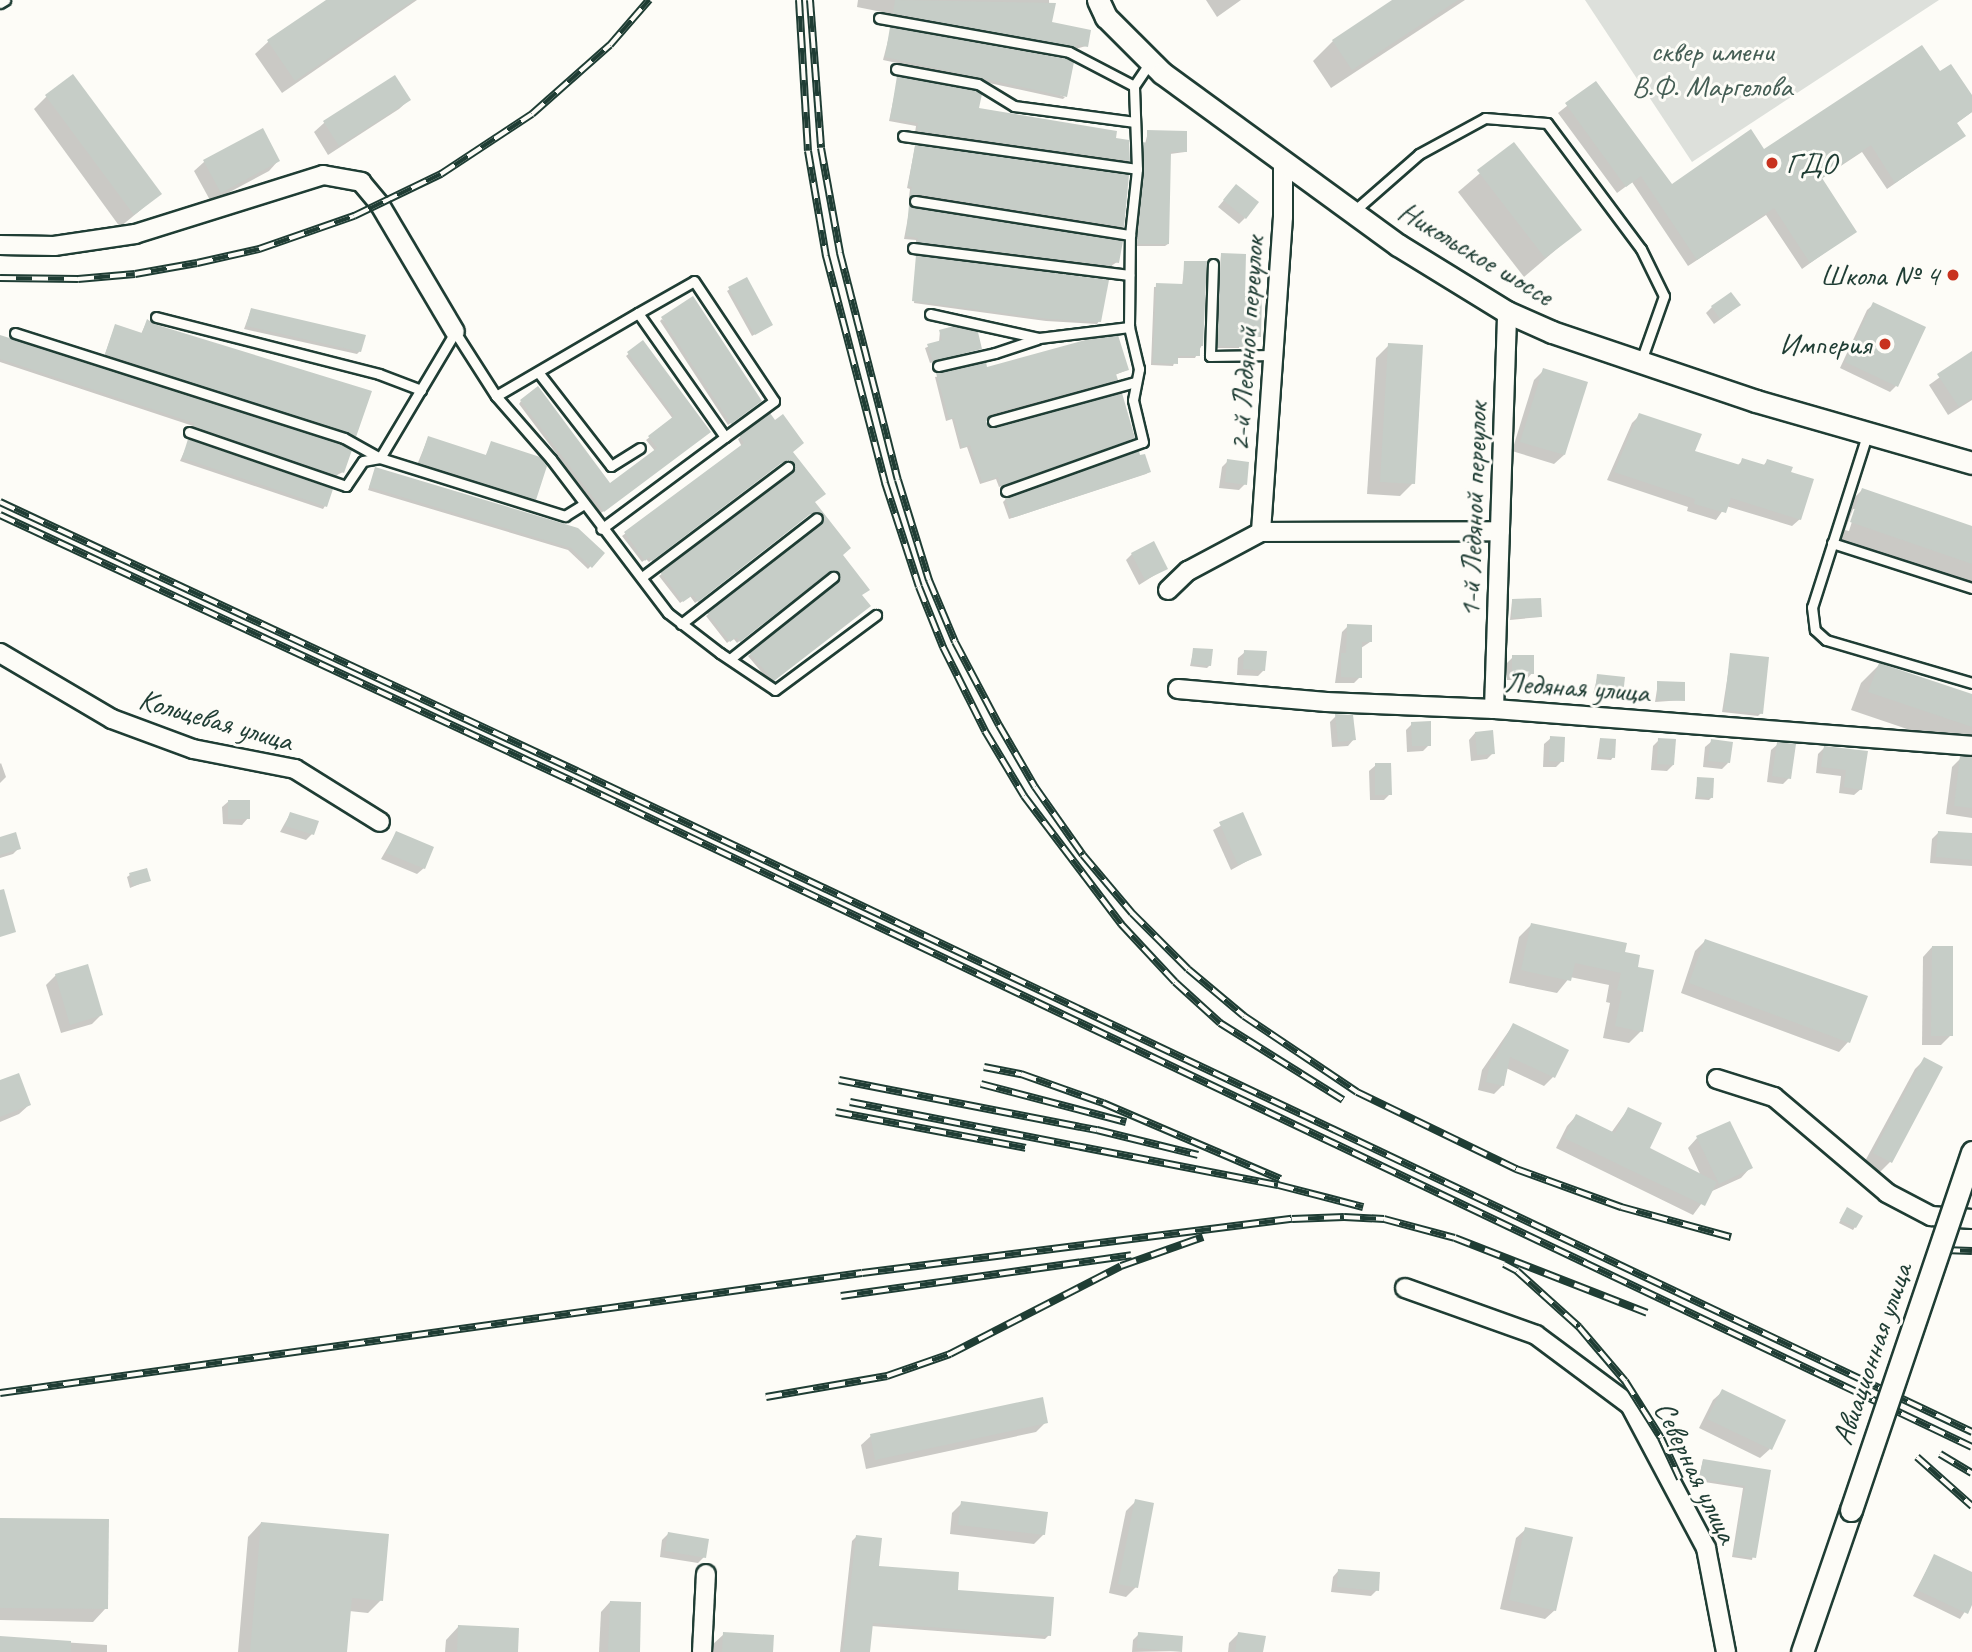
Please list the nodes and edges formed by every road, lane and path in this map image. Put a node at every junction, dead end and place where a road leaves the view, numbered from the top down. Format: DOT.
graph roads {
  1 [pos="5,0"];
  2 [pos="1098,0"];
  3 [pos="0,4"];
  4 [pos="879,18"];
  5 [pos="1150,62"];
  6 [pos="896,69"];
  7 [pos="1134,86"];
  8 [pos="1136,122"];
  9 [pos="903,136"];
  10 [pos="1283,161"];
  11 [pos="1137,169"];
  12 [pos="915,201"];
  13 [pos="1353,212"];
  14 [pos="1130,235"];
  15 [pos="0,245"];
  16 [pos="913,248"];
  17 [pos="1213,264"];
  18 [pos="1129,275"];
  19 [pos="1507,312"];
  20 [pos="638,313"];
  21 [pos="930,314"];
  22 [pos="156,317"];
  23 [pos="1129,327"];
  24 [pos="455,332"];
  25 [pos="15,333"];
  26 [pos="1039,338"];
  27 [pos="1274,355"];
  28 [pos="1641,361"];
  29 [pos="938,366"];
  30 [pos="538,372"];
  31 [pos="1136,382"];
  32 [pos="421,390"];
  33 [pos="496,396"];
  34 [pos="993,421"];
  35 [pos="1869,431"];
  36 [pos="189,432"];
  37 [pos="725,437"];
  38 [pos="639,448"];
  39 [pos="380,458"];
  40 [pos="1972,463"];
  41 [pos="788,467"];
  42 [pos="1006,491"];
  43 [pos="584,505"];
  44 [pos="817,518"];
  45 [pos="601,529"];
  46 [pos="1500,531"];
  47 [pos="1261,532"];
  48 [pos="1832,542"];
  49 [pos="642,577"];
  50 [pos="833,577"];
  51 [pos="1972,589"];
  52 [pos="1168,590"];
  53 [pos="876,615"];
  54 [pos="681,624"];
  55 [pos="0,653"];
  56 [pos="730,659"];
  57 [pos="1972,683"];
  58 [pos="1178,689"];
  59 [pos="1494,709"];
  60 [pos="1972,746"];
  61 [pos="380,822"];
  62 [pos="1717,1079"];
  63 [pos="1972,1152"];
  64 [pos="1972,1219"];
  65 [pos="1405,1288"];
  66 [pos="706,1574"];
  67 [pos="702,1652"];
  68 [pos="1726,1652"];
  69 [pos="1802,1652"];
  1 -- 3 [label="lane"];
  2 -- 5 [label="street, Никольское шоссе"];
  4 -- 7 [label="lane"];
  5 -- 7 [label="lane"];
  5 -- 10 [label="street, Никольское шоссе"];
  6 -- 8 [label="lane"];
  7 -- 8 [label="lane"];
  8 -- 11 [label="lane"];
  9 -- 11 [label="lane"];
  10 -- 13 [label="street, Никольское шоссе"];
  10 -- 27 [label="street, 2-й Ледяной переулок"];
  11 -- 14 [label="lane"];
  12 -- 14 [label="lane"];
  13 -- 19 [label="street, Никольское шоссе"];
  13 -- 28 [label="lane"];
  14 -- 18 [label="lane"];
  15 -- 24 [label="street"];
  16 -- 18 [label="lane"];
  17 -- 27 [label="lane"];
  18 -- 23 [label="lane"];
  19 -- 28 [label="street, Никольское шоссе"];
  19 -- 46 [label="street, 1-й Ледяной переулок"];
  20 -- 30 [label="lane"];
  20 -- 37 [label="lane"];
  20 -- 37 [label="lane"];
  21 -- 26 [label="lane"];
  22 -- 32 [label="lane"];
  23 -- 26 [label="lane"];
  23 -- 31 [label="lane"];
  24 -- 32 [label="lane"];
  24 -- 33 [label="lane"];
  25 -- 39 [label="lane"];
  26 -- 29 [label="lane"];
  27 -- 47 [label="street, 2-й Ледяной переулок"];
  28 -- 35 [label="street, Никольское шоссе"];
  30 -- 33 [label="lane"];
  30 -- 38 [label="lane"];
  31 -- 34 [label="lane"];
  31 -- 42 [label="lane"];
  32 -- 39 [label="lane"];
  33 -- 43 [label="lane"];
  35 -- 40 [label="street, Никольское шоссе"];
  35 -- 48 [label="lane"];
  36 -- 39 [label="lane"];
  37 -- 45 [label="lane"];
  39 -- 43 [label="lane"];
  41 -- 49 [label="lane"];
  43 -- 45 [label="lane"];
  44 -- 54 [label="lane"];
  45 -- 49 [label="lane"];
  46 -- 47 [label="street"];
  46 -- 59 [label="street, 1-й Ледяной переулок"];
  47 -- 52 [label="street"];
  48 -- 51 [label="lane"];
  48 -- 57 [label="lane"];
  49 -- 54 [label="lane"];
  50 -- 56 [label="lane"];
  53 -- 56 [label="lane"];
  54 -- 56 [label="lane"];
  55 -- 61 [label="street, Кольцевая улица"];
  58 -- 59 [label="street, Ледяная улица"];
  59 -- 60 [label="street, Ледяная улица"];
  62 -- 64 [label="street"];
  63 -- 69 [label="street, Авиационная улица, bridge"];
  65 -- 68 [label="street, Северная улица"];
  66 -- 67 [label="street"];
}
